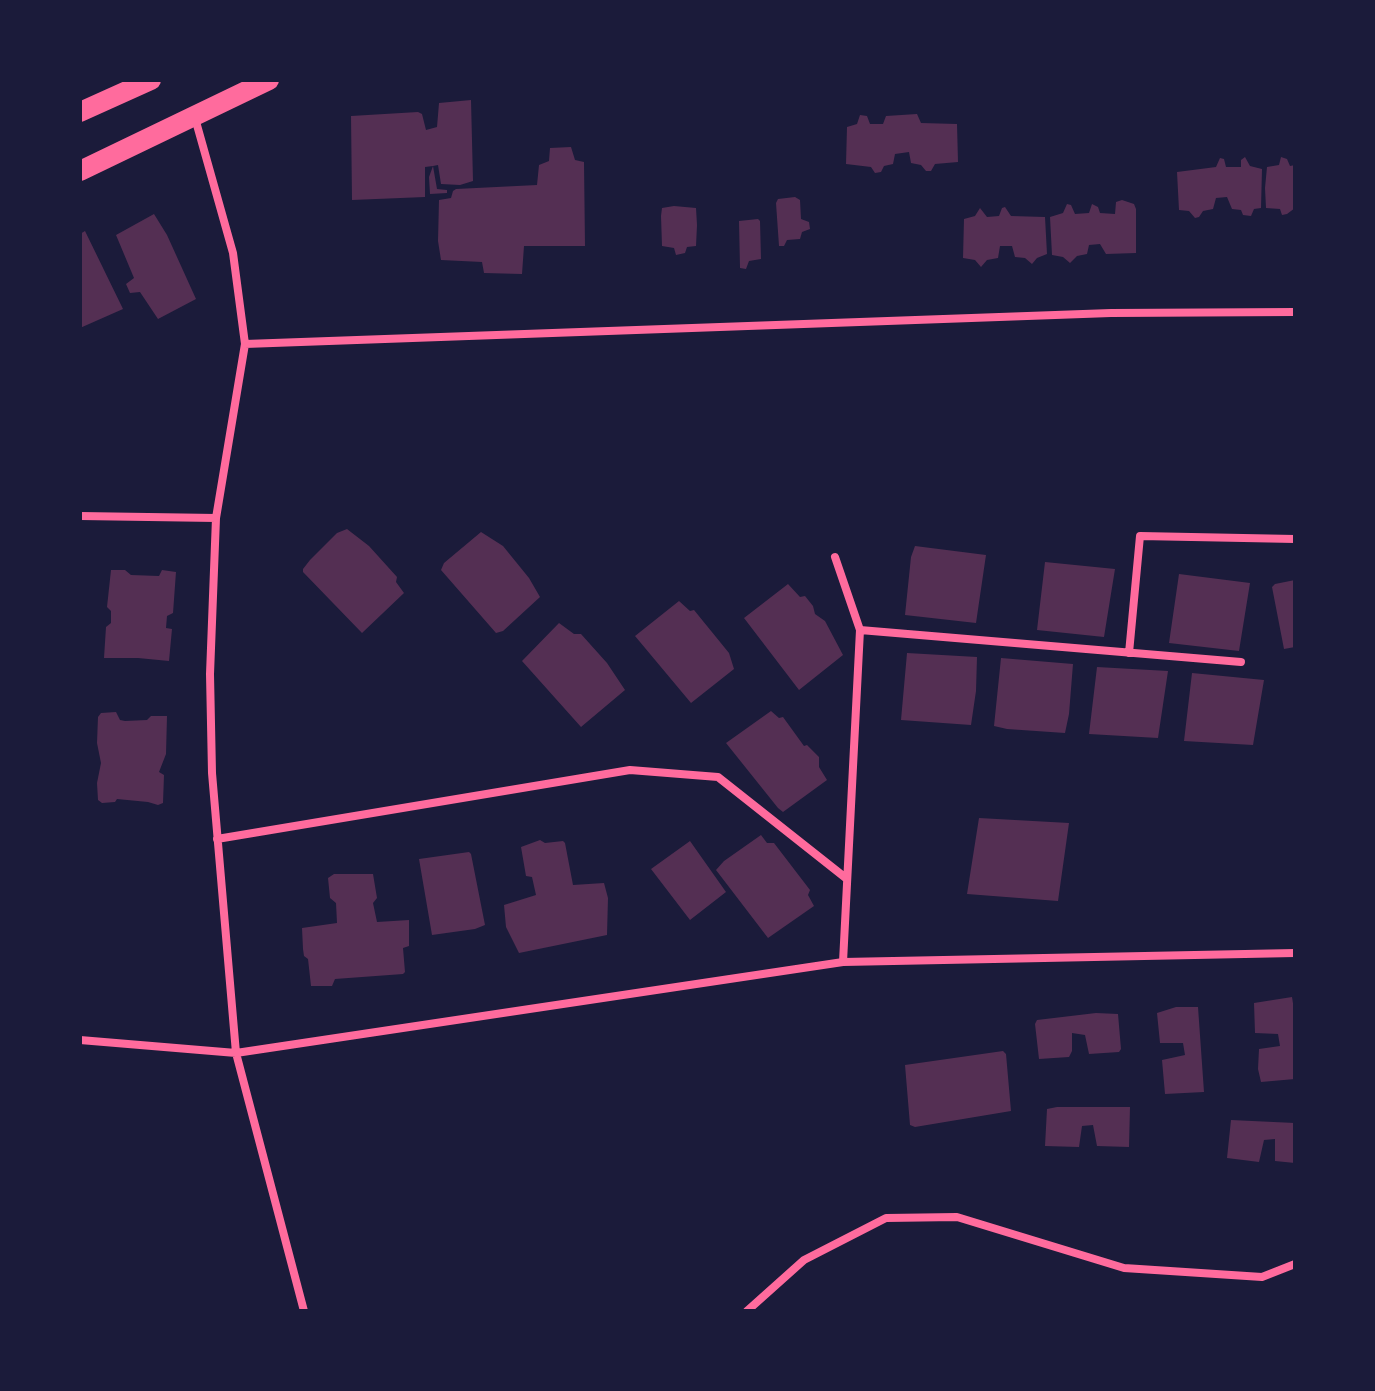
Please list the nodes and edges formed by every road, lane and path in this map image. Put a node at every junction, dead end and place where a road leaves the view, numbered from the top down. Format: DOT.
graph roads {
  1 [pos="151,80"];
  2 [pos="269,80"];
  3 [pos="80,112"];
  4 [pos="195,116"];
  5 [pos="80,171"];
  6 [pos="1295,312"];
  7 [pos="245,344"];
  8 [pos="80,516"];
  9 [pos="216,518"];
  10 [pos="1295,539"];
  11 [pos="835,557"];
  12 [pos="860,630"];
  13 [pos="1129,653"];
  14 [pos="1241,662"];
  15 [pos="217,839"];
  16 [pos="847,879"];
  17 [pos="1295,953"];
  18 [pos="843,962"];
  19 [pos="80,1040"];
  20 [pos="236,1053"];
  21 [pos="1295,1264"];
  22 [pos="304,1311"];
  23 [pos="747,1311"];
  1 -- 3 [label="main road"];
  2 -- 4 [label="main road"];
  4 -- 5 [label="main road"];
  4 -- 7 [label="street"];
  6 -- 7 [label="street"];
  7 -- 9 [label="street"];
  8 -- 9 [label="street"];
  9 -- 15 [label="street"];
  10 -- 13 [label="street"];
  11 -- 12 [label="street"];
  12 -- 13 [label="street"];
  12 -- 16 [label="street"];
  13 -- 14 [label="street"];
  15 -- 16 [label="street"];
  15 -- 20 [label="street"];
  16 -- 18 [label="street"];
  17 -- 18 [label="street"];
  18 -- 20 [label="street"];
  19 -- 20 [label="street"];
  20 -- 22 [label="street"];
  21 -- 23 [label="street"];
}
